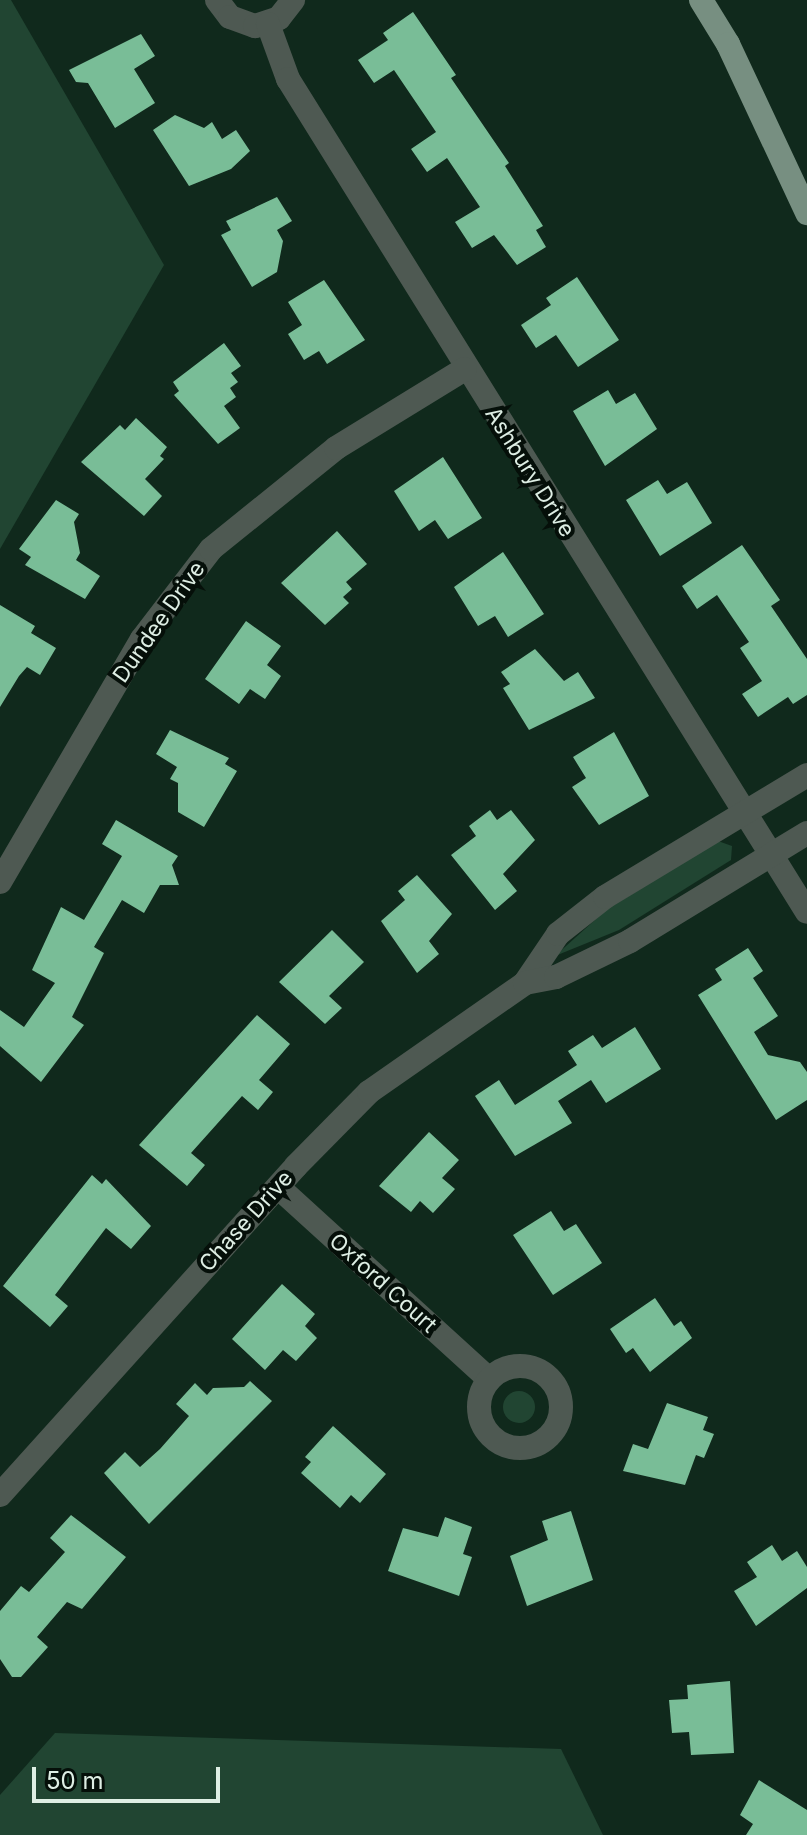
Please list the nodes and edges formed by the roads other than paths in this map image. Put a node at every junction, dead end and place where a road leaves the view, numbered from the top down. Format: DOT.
graph roads {
  1 [pos="217,0"];
  2 [pos="293,0"];
  3 [pos="701,0"];
  4 [pos="268,24"];
  5 [pos="807,213"];
  6 [pos="465,369"];
  7 [pos="807,775"];
  8 [pos="744,813"];
  9 [pos="807,833"];
  10 [pos="772,855"];
  11 [pos="0,882"];
  12 [pos="807,912"];
  13 [pos="525,983"];
  14 [pos="278,1187"];
  15 [pos="489,1379"];
  16 [pos="0,1495"];
  1 -- 4 [label="street"];
  2 -- 4 [label="street"];
  3 -- 5 [label="main road"];
  4 -- 6 [label="street, Ashbury Drive"];
  6 -- 8 [label="street, Ashbury Drive"];
  6 -- 11 [label="street, Dundee Drive"];
  7 -- 8 [label="street, Chase Drive"];
  8 -- 10 [label="street, Ashbury Drive"];
  8 -- 13 [label="street, Chase Drive"];
  9 -- 10 [label="street, Chase Drive"];
  10 -- 12 [label="street, Ashbury Drive"];
  10 -- 13 [label="street, Chase Drive"];
  13 -- 14 [label="street, Chase Drive"];
  14 -- 15 [label="street, Oxford Court"];
  14 -- 16 [label="street, Chase Drive"];
}
